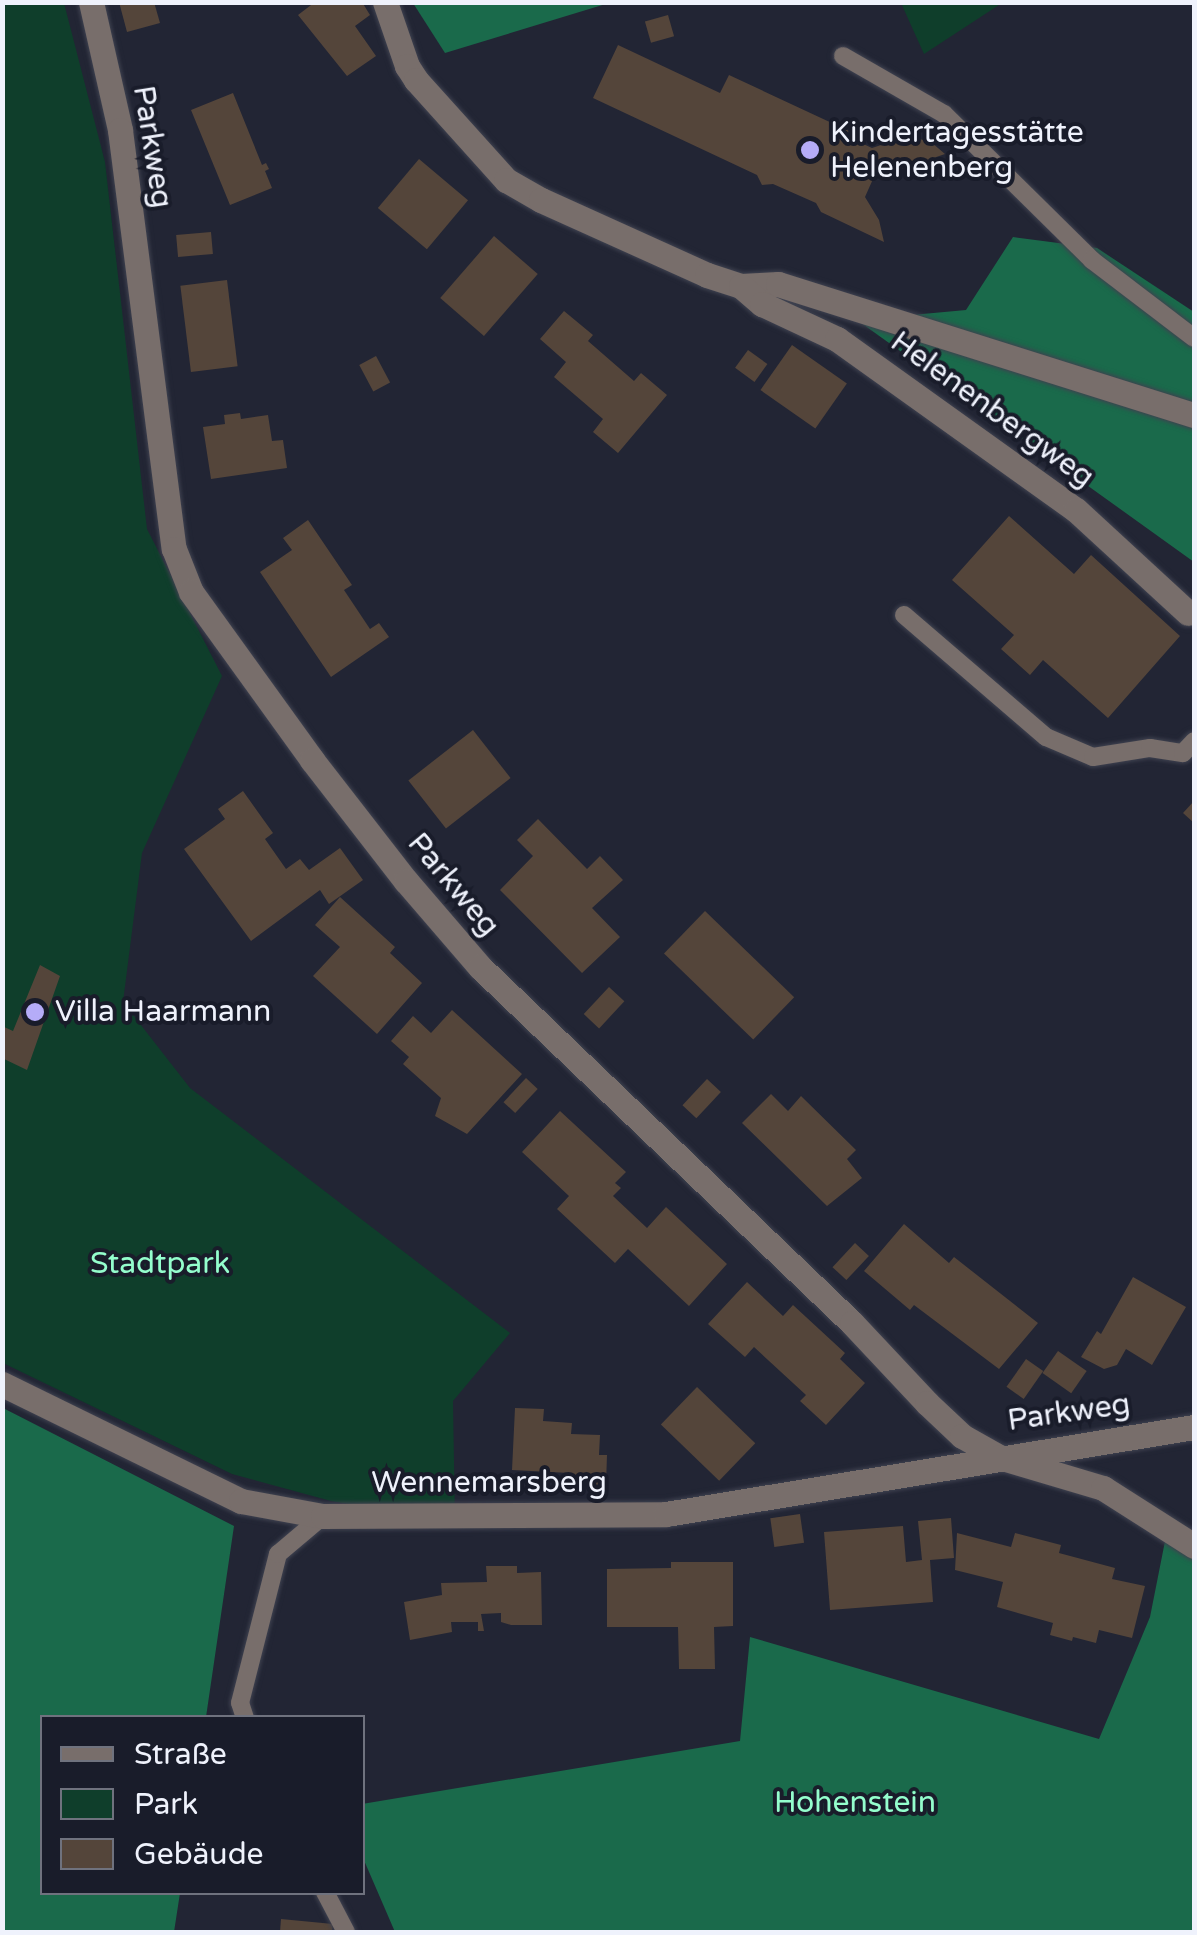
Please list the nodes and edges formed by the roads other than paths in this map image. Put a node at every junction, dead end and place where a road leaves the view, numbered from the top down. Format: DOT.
graph roads {
  1 [pos="91,2"];
  2 [pos="385,2"];
  3 [pos="842,56"];
  4 [pos="741,286"];
  5 [pos="1194,338"];
  6 [pos="1194,415"];
  7 [pos="904,615"];
  8 [pos="1191,617"];
  9 [pos="1194,742"];
  10 [pos="2,1384"];
  11 [pos="1194,1427"];
  12 [pos="999,1457"];
  13 [pos="324,1516"];
  14 [pos="1194,1546"];
  15 [pos="244,1715"];
  16 [pos="328,1895"];
  17 [pos="346,1932"];
  1 -- 12 [label="street, Parkweg"];
  2 -- 4 [label="street, Helenenbergweg"];
  3 -- 5 [label="lane"];
  4 -- 6 [label="street, Helenenbergweg"];
  4 -- 8 [label="street, Helenenbergweg"];
  7 -- 9 [label="lane"];
  10 -- 13 [label="street, Wennemarsberg"];
  11 -- 12 [label="street, Parkweg"];
  12 -- 13 [label="street, Wennemarsberg"];
  12 -- 14 [label="street"];
  13 -- 15 [label="lane"];
  16 -- 17 [label="lane"];
}
